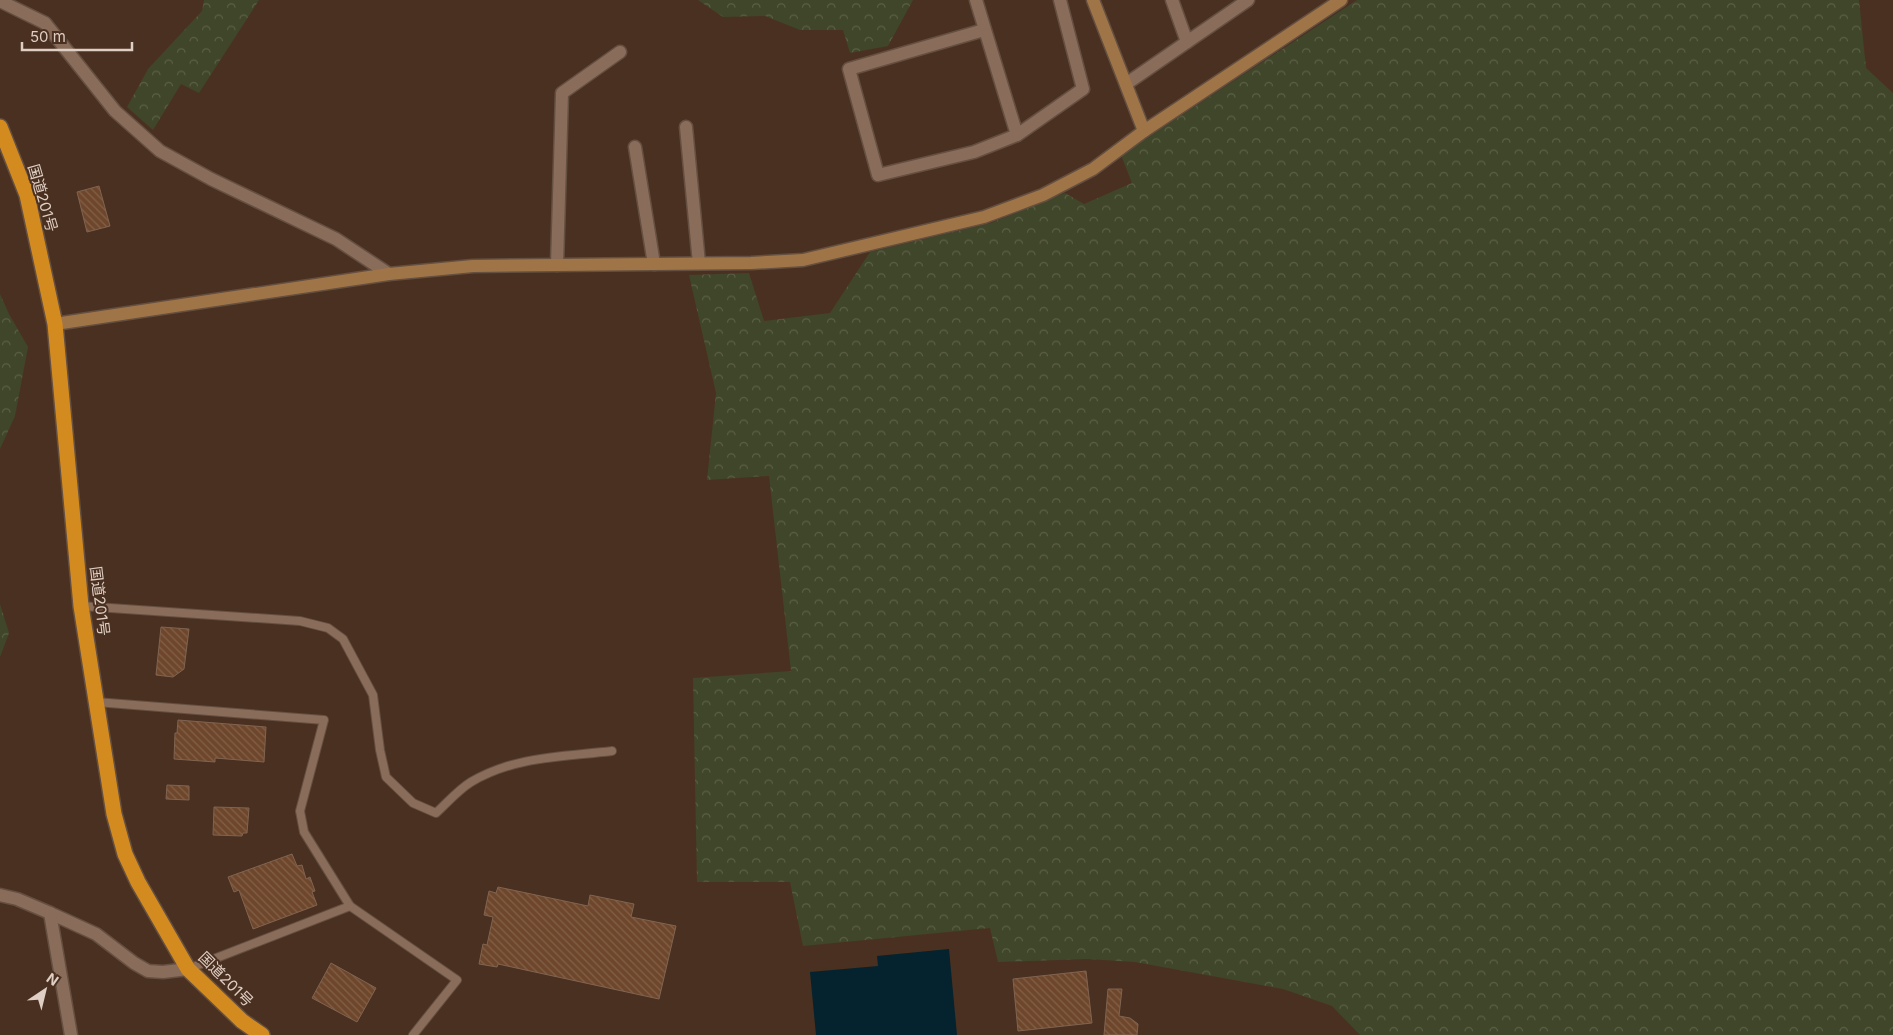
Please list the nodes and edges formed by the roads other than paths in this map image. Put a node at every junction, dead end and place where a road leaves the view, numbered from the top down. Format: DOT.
graph roads {
  1 [pos="976,0"];
  2 [pos="1060,0"];
  3 [pos="1093,0"];
  4 [pos="1172,0"];
  5 [pos="1248,0"];
  6 [pos="1341,0"];
  7 [pos="0,2"];
  8 [pos="984,30"];
  9 [pos="1187,42"];
  10 [pos="620,52"];
  11 [pos="1126,84"];
  12 [pos="0,127"];
  13 [pos="686,127"];
  14 [pos="1144,131"];
  15 [pos="1017,135"];
  16 [pos="636,147"];
  17 [pos="699,263"];
  18 [pos="654,264"];
  19 [pos="557,265"];
  20 [pos="389,274"];
  21 [pos="55,324"];
  22 [pos="81,606"];
  23 [pos="96,702"];
  24 [pos="612,752"];
  25 [pos="0,895"];
  26 [pos="350,906"];
  27 [pos="50,913"];
  28 [pos="188,969"];
  29 [pos="71,1035"];
  30 [pos="262,1035"];
  31 [pos="413,1035"];
  1 -- 8 [label="street"];
  2 -- 15 [label="street"];
  3 -- 11 [label="street"];
  4 -- 9 [label="street"];
  5 -- 9 [label="street"];
  6 -- 14 [label="street"];
  7 -- 20 [label="street"];
  8 -- 15 [label="street"];
  8 -- 15 [label="street"];
  9 -- 11 [label="street"];
  10 -- 19 [label="street"];
  11 -- 14 [label="street"];
  12 -- 21 [label="highway, 国道201号"];
  13 -- 17 [label="street"];
  14 -- 17 [label="street"];
  16 -- 18 [label="street"];
  17 -- 18 [label="street"];
  18 -- 19 [label="street"];
  19 -- 20 [label="street"];
  20 -- 21 [label="street"];
  21 -- 22 [label="highway, 国道201号"];
  22 -- 23 [label="highway, 国道201号"];
  22 -- 24 [label="lane"];
  23 -- 26 [label="lane"];
  23 -- 28 [label="highway, 国道201号"];
  25 -- 27 [label="street"];
  26 -- 28 [label="lane"];
  26 -- 31 [label="lane"];
  27 -- 28 [label="street"];
  27 -- 29 [label="street"];
  28 -- 30 [label="highway, 国道201号"];
}
